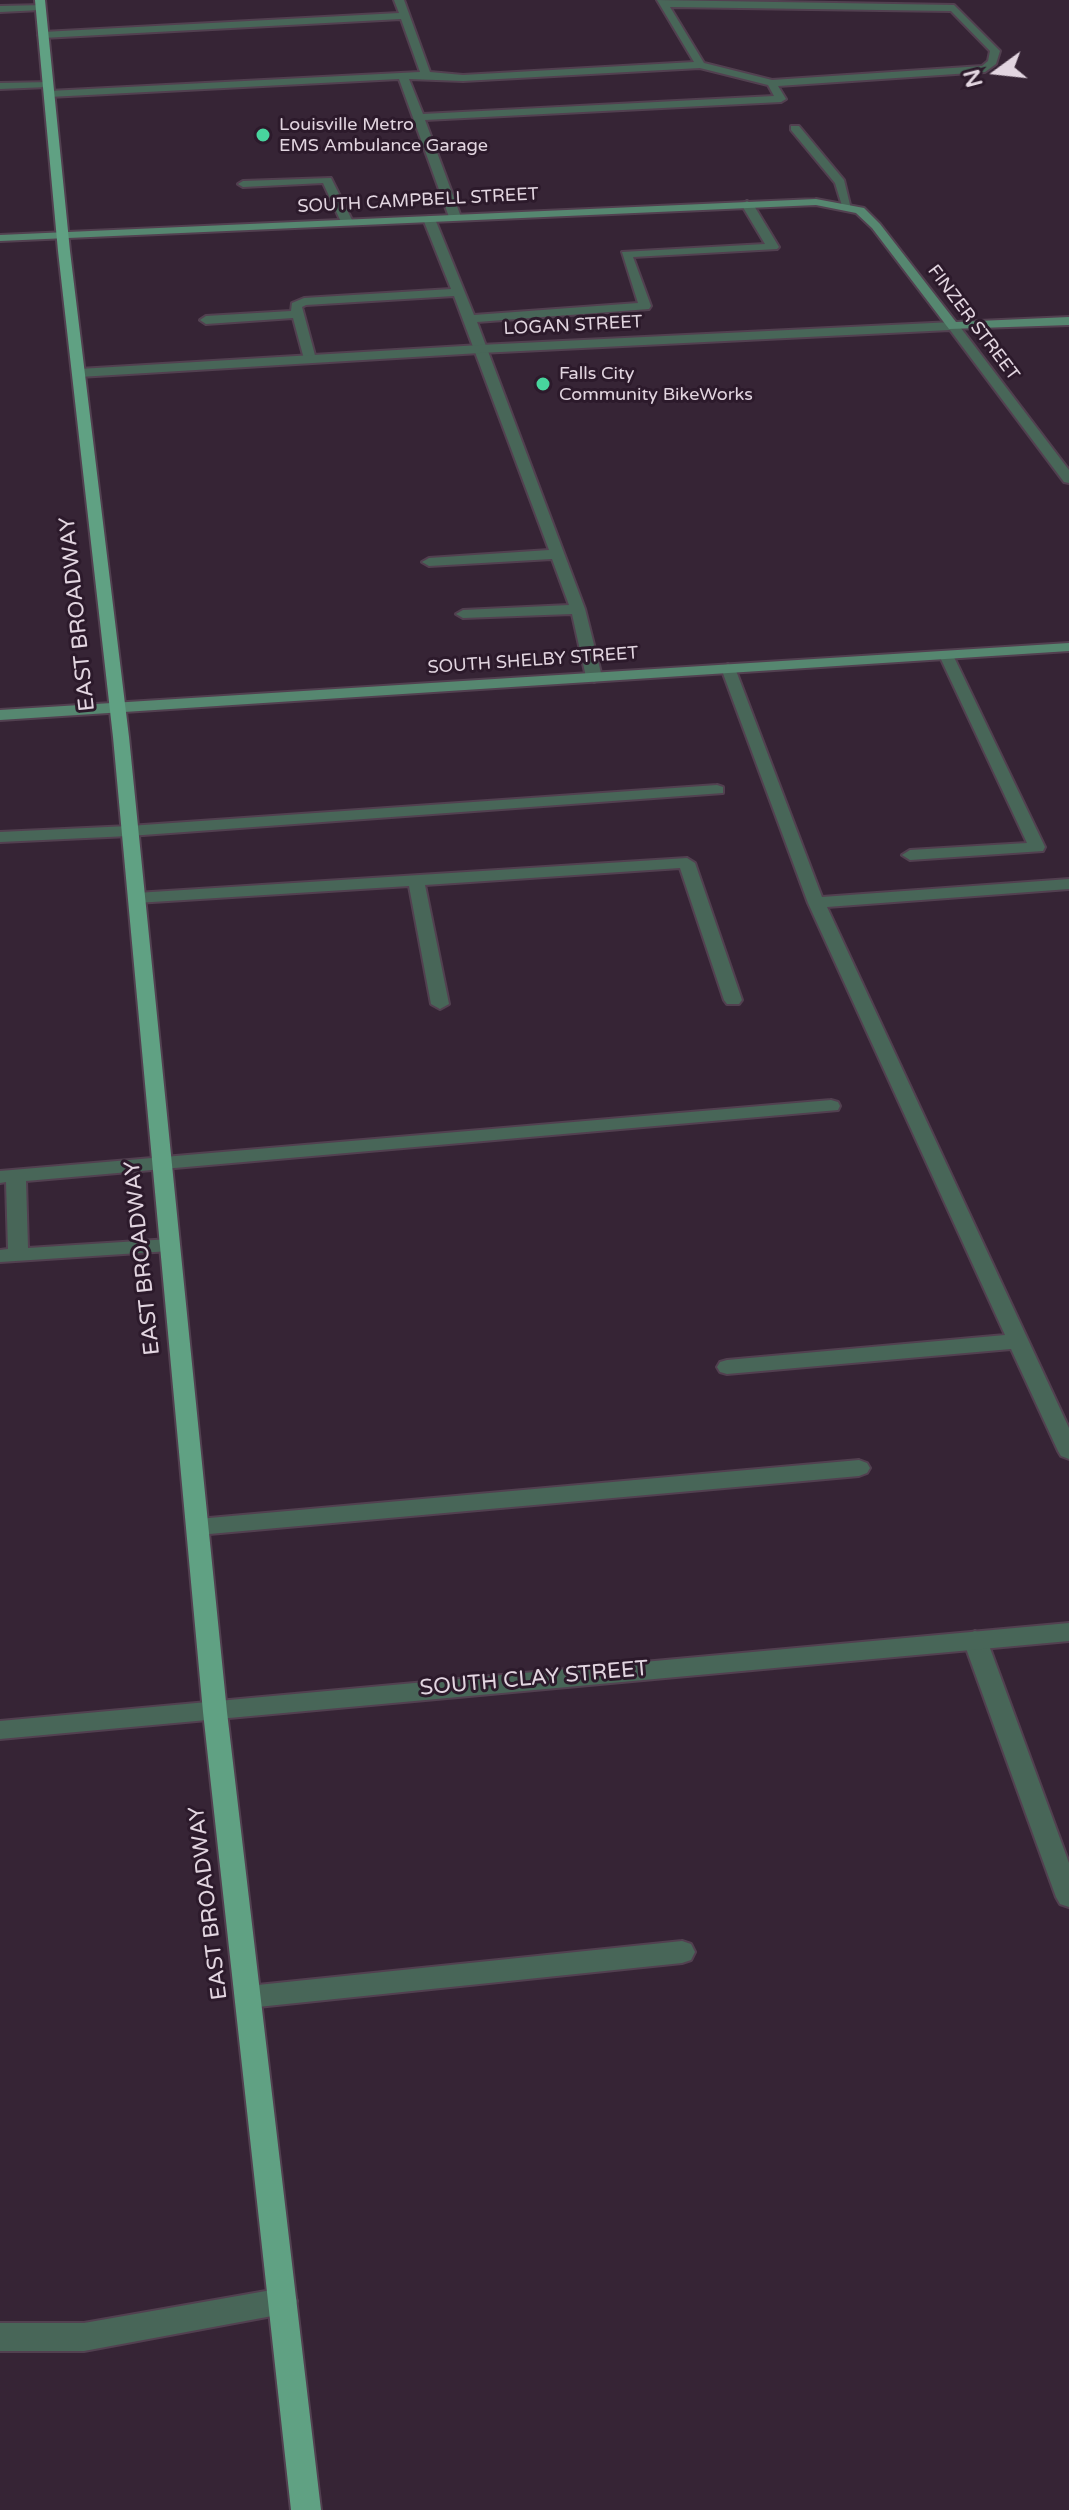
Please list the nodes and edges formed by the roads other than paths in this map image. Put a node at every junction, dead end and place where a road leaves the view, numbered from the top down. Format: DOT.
graph roads {
  1 [pos="399,0"];
  2 [pos="663,2"];
  3 [pos="40,4"];
  4 [pos="0,9"];
  5 [pos="404,16"];
  6 [pos="43,35"];
  7 [pos="700,65"];
  8 [pos="426,75"];
  9 [pos="403,76"];
  10 [pos="772,83"];
  11 [pos="0,86"];
  12 [pos="48,89"];
  13 [pos="419,117"];
  14 [pos="795,128"];
  15 [pos="243,184"];
  16 [pos="747,204"];
  17 [pos="842,206"];
  18 [pos="455,217"];
  19 [pos="429,219"];
  20 [pos="347,222"];
  21 [pos="63,235"];
  22 [pos="0,238"];
  23 [pos="459,292"];
  24 [pos="298,314"];
  25 [pos="469,319"];
  26 [pos="206,320"];
  27 [pos="1069,321"];
  28 [pos="953,326"];
  29 [pos="480,349"];
  30 [pos="310,359"];
  31 [pos="79,373"];
  32 [pos="1067,473"];
  33 [pos="558,554"];
  34 [pos="429,562"];
  35 [pos="578,609"];
  36 [pos="463,614"];
  37 [pos="1069,647"];
  38 [pos="946,655"];
  39 [pos="728,668"];
  40 [pos="594,677"];
  41 [pos="117,708"];
  42 [pos="0,715"];
  43 [pos="717,790"];
  44 [pos="129,831"];
  45 [pos="0,837"];
  46 [pos="910,855"];
  47 [pos="416,880"];
  48 [pos="1069,884"];
  49 [pos="136,898"];
  50 [pos="816,903"];
  51 [pos="733,1000"];
  52 [pos="440,1004"];
  53 [pos="831,1106"];
  54 [pos="162,1161"];
  55 [pos="8,1176"];
  56 [pos="170,1245"];
  57 [pos="9,1256"];
  58 [pos="1018,1341"];
  59 [pos="727,1367"];
  60 [pos="1069,1451"];
  61 [pos="859,1468"];
  62 [pos="198,1527"];
  63 [pos="1069,1632"];
  64 [pos="975,1640"];
  65 [pos="215,1712"];
  66 [pos="0,1730"];
  67 [pos="1069,1897"];
  68 [pos="682,1952"];
  69 [pos="248,1997"];
  70 [pos="283,2301"];
  71 [pos="0,2337"];
  72 [pos="306,2510"];
  1 -- 5 [label="street"];
  2 -- 7 [label="street"];
  2 -- 10 [label="street"];
  3 -- 4 [label="street"];
  3 -- 6 [label="main road, EAST BROADWAY"];
  5 -- 6 [label="street"];
  5 -- 8 [label="street"];
  6 -- 12 [label="main road, EAST BROADWAY"];
  7 -- 8 [label="street"];
  7 -- 10 [label="street"];
  8 -- 9 [label="street"];
  9 -- 12 [label="street"];
  9 -- 13 [label="street"];
  10 -- 13 [label="street"];
  11 -- 12 [label="street"];
  12 -- 21 [label="main road, EAST BROADWAY"];
  13 -- 18 [label="street"];
  14 -- 17 [label="street"];
  15 -- 20 [label="street"];
  16 -- 17 [label="main road, SOUTH CAMPBELL STREET"];
  16 -- 18 [label="main road, SOUTH CAMPBELL STREET"];
  16 -- 25 [label="street"];
  17 -- 28 [label="main road, FINZER STREET"];
  18 -- 19 [label="main road, SOUTH CAMPBELL STREET"];
  19 -- 20 [label="main road, SOUTH CAMPBELL STREET"];
  19 -- 23 [label="street"];
  20 -- 21 [label="main road, SOUTH CAMPBELL STREET"];
  21 -- 22 [label="main road, SOUTH CAMPBELL STREET"];
  21 -- 31 [label="main road, EAST BROADWAY"];
  23 -- 24 [label="street"];
  23 -- 25 [label="street"];
  24 -- 26 [label="street"];
  24 -- 30 [label="street"];
  25 -- 29 [label="street"];
  27 -- 28 [label="main road, LOGAN STREET"];
  28 -- 29 [label="street, LOGAN STREET"];
  28 -- 32 [label="street, FINZER STREET"];
  29 -- 30 [label="street, LOGAN STREET"];
  29 -- 33 [label="street"];
  30 -- 31 [label="street, LOGAN STREET"];
  31 -- 41 [label="main road, EAST BROADWAY"];
  33 -- 34 [label="street"];
  33 -- 35 [label="street"];
  35 -- 36 [label="street"];
  35 -- 40 [label="street"];
  37 -- 38 [label="main road, SOUTH SHELBY STREET"];
  38 -- 39 [label="main road, SOUTH SHELBY STREET"];
  38 -- 46 [label="street"];
  39 -- 40 [label="main road, SOUTH SHELBY STREET"];
  39 -- 50 [label="street"];
  40 -- 41 [label="main road, SOUTH SHELBY STREET"];
  41 -- 42 [label="main road, SOUTH SHELBY STREET"];
  41 -- 44 [label="main road, EAST BROADWAY"];
  43 -- 44 [label="street"];
  44 -- 45 [label="street"];
  44 -- 49 [label="main road, EAST BROADWAY"];
  47 -- 49 [label="street"];
  47 -- 51 [label="street"];
  47 -- 52 [label="street"];
  48 -- 50 [label="street"];
  49 -- 54 [label="main road, EAST BROADWAY"];
  50 -- 58 [label="street"];
  53 -- 54 [label="street"];
  54 -- 55 [label="street"];
  54 -- 56 [label="main road, EAST BROADWAY"];
  55 -- 57 [label="street"];
  56 -- 57 [label="street"];
  56 -- 62 [label="main road, EAST BROADWAY"];
  58 -- 59 [label="street"];
  58 -- 60 [label="street"];
  61 -- 62 [label="street"];
  62 -- 65 [label="main road, EAST BROADWAY"];
  63 -- 64 [label="street, SOUTH CLAY STREET"];
  64 -- 65 [label="street, SOUTH CLAY STREET"];
  64 -- 67 [label="street"];
  65 -- 66 [label="street, SOUTH CLAY STREET"];
  65 -- 69 [label="main road, EAST BROADWAY"];
  68 -- 69 [label="street"];
  69 -- 70 [label="main road, EAST BROADWAY"];
  70 -- 71 [label="street"];
  70 -- 72 [label="main road, EAST BROADWAY"];
}
